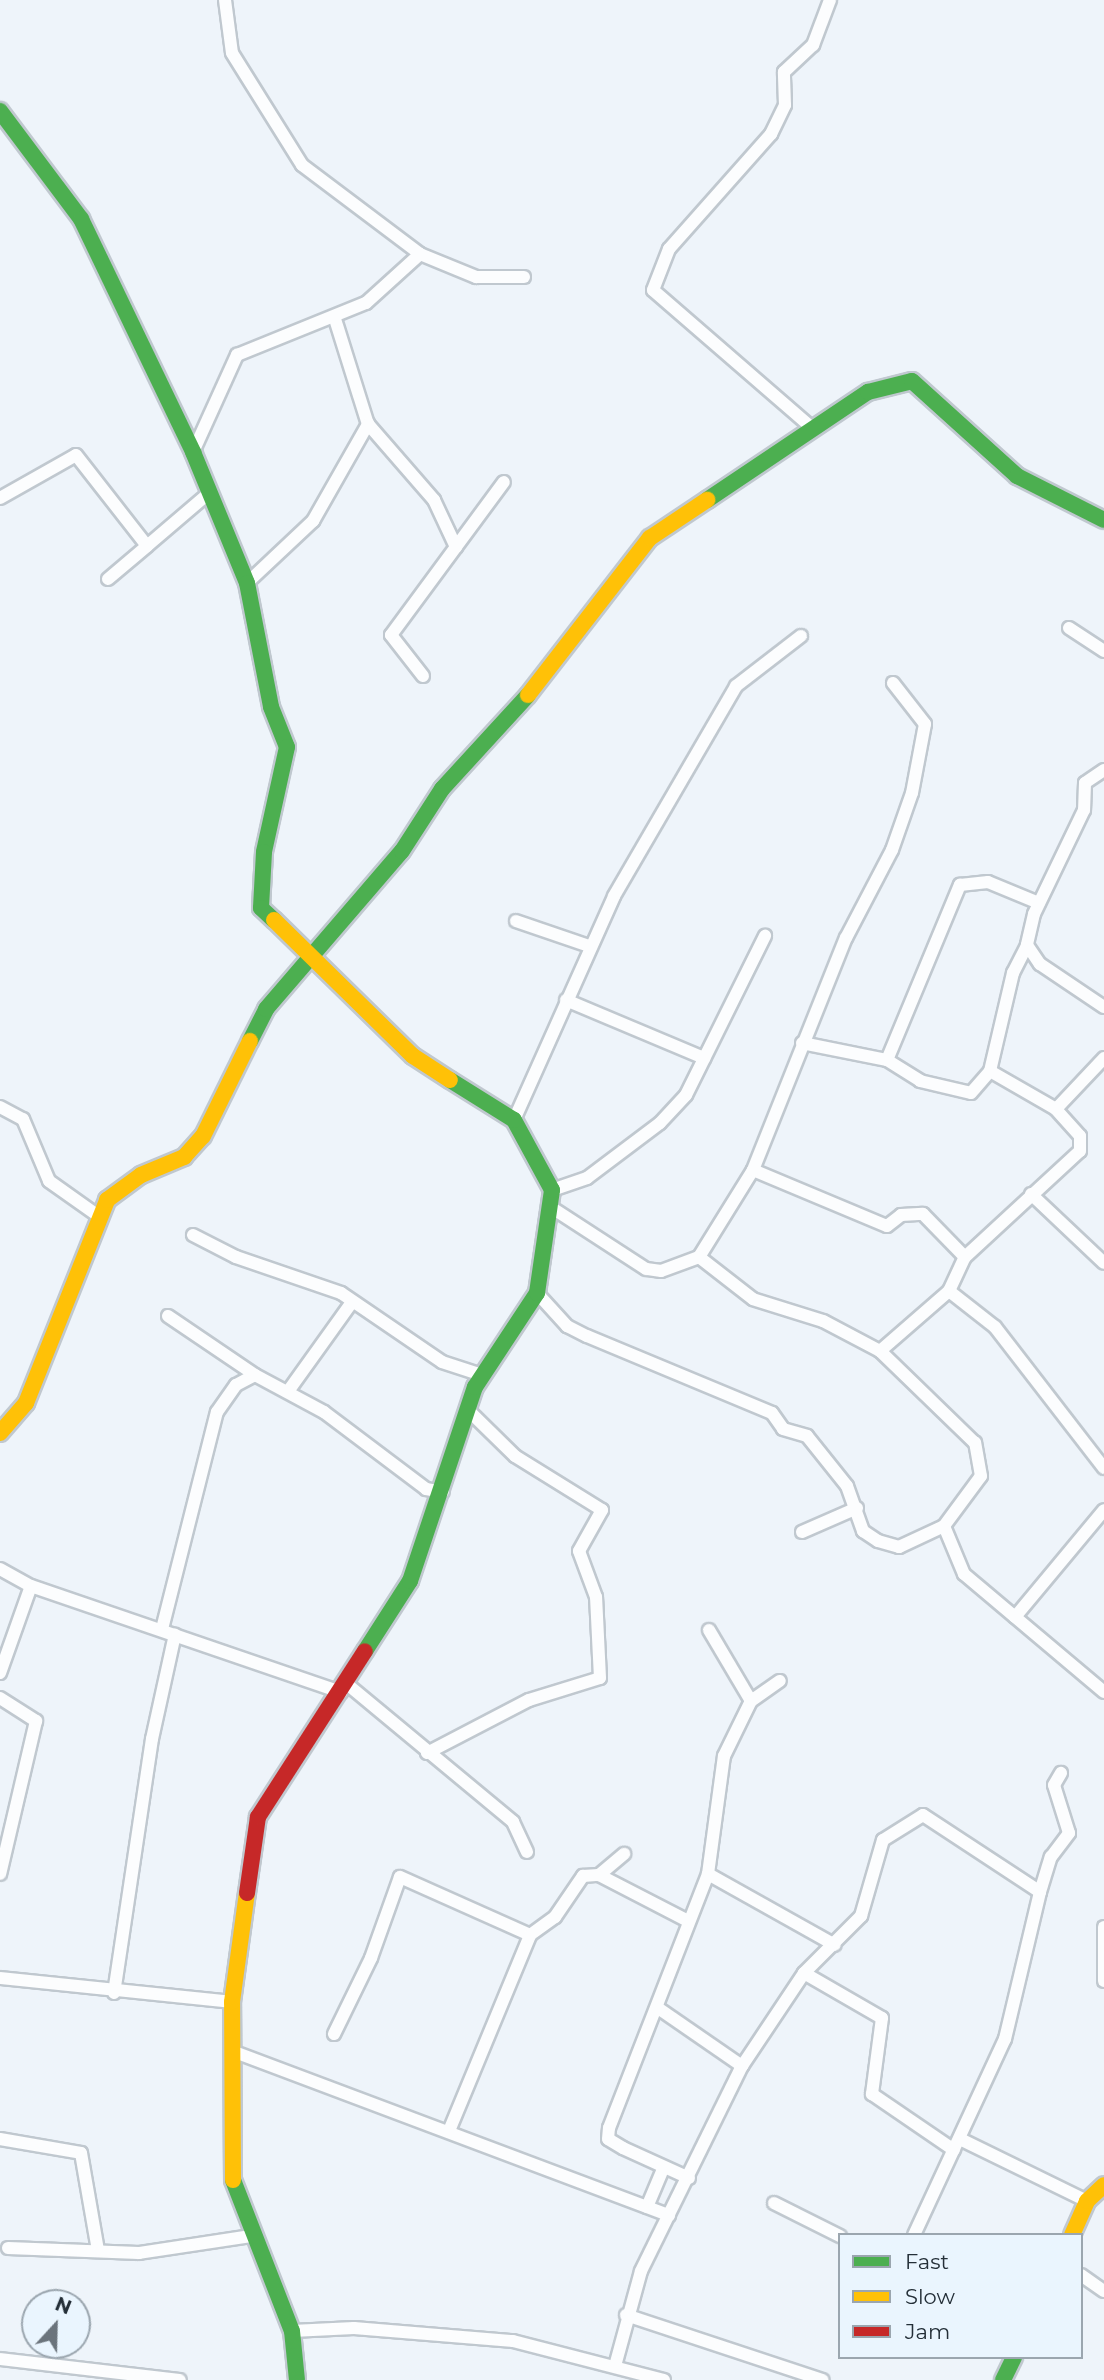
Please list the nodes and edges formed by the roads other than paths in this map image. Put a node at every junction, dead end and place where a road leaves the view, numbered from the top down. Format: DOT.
graph roads {
  1 [pos="225,0"];
  2 [pos="830,0"];
  3 [pos="0,111"];
  4 [pos="420,254"];
  5 [pos="524,277"];
  6 [pos="335,319"];
  7 [pos="368,424"];
  8 [pos="811,427"];
  9 [pos="193,452"];
  10 [pos="504,482"];
  11 [pos="209,493"];
  12 [pos="0,498"];
  13 [pos="1104,520"];
  14 [pos="147,546"];
  15 [pos="456,547"];
  16 [pos="108,579"];
  17 [pos="247,583"];
  18 [pos="1069,628"];
  19 [pos="800,636"];
  20 [pos="1104,651"];
  21 [pos="423,676"];
  22 [pos="893,682"];
  23 [pos="1104,770"];
  24 [pos="1039,904"];
  25 [pos="516,921"];
  26 [pos="765,936"];
  27 [pos="1027,944"];
  28 [pos="589,947"];
  29 [pos="316,956"];
  30 [pos="566,1000"];
  31 [pos="1104,1007"];
  32 [pos="802,1043"];
  33 [pos="704,1058"];
  34 [pos="1104,1058"];
  35 [pos="887,1060"];
  36 [pos="990,1071"];
  37 [pos="0,1107"];
  38 [pos="1056,1109"];
  39 [pos="514,1120"];
  40 [pos="753,1170"];
  41 [pos="1031,1194"];
  42 [pos="551,1198"];
  43 [pos="97,1215"];
  44 [pos="193,1235"];
  45 [pos="699,1257"];
  46 [pos="965,1257"];
  47 [pos="1104,1263"];
  48 [pos="949,1291"];
  49 [pos="537,1293"];
  50 [pos="352,1302"];
  51 [pos="168,1316"];
  52 [pos="880,1351"];
  53 [pos="255,1375"];
  54 [pos="482,1375"];
  55 [pos="289,1390"];
  56 [pos="467,1409"];
  57 [pos="3,1423"];
  58 [pos="1104,1468"];
  59 [pos="443,1492"];
  60 [pos="856,1508"];
  61 [pos="1104,1510"];
  62 [pos="944,1526"];
  63 [pos="802,1532"];
  64 [pos="0,1569"];
  65 [pos="32,1586"];
  66 [pos="1015,1618"];
  67 [pos="162,1629"];
  68 [pos="709,1630"];
  69 [pos="175,1634"];
  70 [pos="0,1673"];
  71 [pos="780,1681"];
  72 [pos="344,1688"];
  73 [pos="1104,1692"];
  74 [pos="0,1698"];
  75 [pos="751,1701"];
  76 [pos="427,1753"];
  77 [pos="1061,1773"];
  78 [pos="527,1852"];
  79 [pos="624,1854"];
  80 [pos="0,1874"];
  81 [pos="708,1874"];
  82 [pos="599,1875"];
  83 [pos="1040,1892"];
  84 [pos="688,1921"];
  85 [pos="1104,1927"];
  86 [pos="530,1935"];
  87 [pos="835,1945"];
  88 [pos="804,1973"];
  89 [pos="0,1978"];
  90 [pos="1104,1981"];
  91 [pos="114,1993"];
  92 [pos="232,2002"];
  93 [pos="658,2008"];
  94 [pos="334,2034"];
  95 [pos="232,2051"];
  96 [pos="742,2066"];
  97 [pos="449,2131"];
  98 [pos="0,2139"];
  99 [pos="957,2145"];
  100 [pos="663,2169"];
  101 [pos="689,2178"];
  102 [pos="1104,2185"];
  103 [pos="1087,2201"];
  104 [pos="774,2203"];
  105 [pos="647,2207"];
  106 [pos="669,2215"];
  107 [pos="915,2233"];
  108 [pos="1073,2233"];
  109 [pos="838,2235"];
  110 [pos="252,2236"];
  111 [pos="8,2248"];
  112 [pos="98,2250"];
  113 [pos="1083,2276"];
  114 [pos="1104,2291"];
  115 [pos="626,2315"];
  116 [pos="292,2331"];
  117 [pos="0,2359"];
  118 [pos="1013,2359"];
  119 [pos="615,2366"];
  120 [pos="160,2379"];
  121 [pos="180,2380"];
  122 [pos="297,2380"];
  123 [pos="664,2380"];
  124 [pos="823,2380"];
  125 [pos="1003,2380"];
  1 -- 4 [label="street"];
  2 -- 8 [label="street"];
  3 -- 9 [label="street"];
  4 -- 5 [label="street"];
  4 -- 6 [label="street"];
  6 -- 7 [label="street"];
  6 -- 9 [label="street"];
  7 -- 15 [label="street"];
  7 -- 17 [label="street"];
  8 -- 13 [label="street"];
  8 -- 29 [label="street"];
  9 -- 11 [label="street"];
  10 -- 15 [label="street"];
  11 -- 14 [label="street"];
  11 -- 17 [label="street"];
  12 -- 14 [label="street"];
  14 -- 16 [label="street"];
  15 -- 21 [label="street"];
  17 -- 29 [label="street"];
  18 -- 20 [label="street"];
  19 -- 28 [label="street"];
  22 -- 32 [label="street"];
  23 -- 24 [label="street"];
  24 -- 27 [label="street"];
  24 -- 35 [label="street"];
  25 -- 28 [label="street"];
  26 -- 33 [label="street"];
  27 -- 31 [label="street"];
  27 -- 36 [label="street"];
  28 -- 30 [label="street"];
  29 -- 39 [label="street"];
  29 -- 43 [label="street"];
  30 -- 33 [label="street"];
  30 -- 39 [label="street"];
  32 -- 35 [label="street"];
  32 -- 40 [label="street"];
  33 -- 42 [label="street"];
  34 -- 38 [label="street"];
  35 -- 36 [label="street"];
  36 -- 38 [label="street"];
  37 -- 43 [label="street"];
  38 -- 41 [label="street"];
  39 -- 42 [label="street"];
  40 -- 45 [label="street"];
  40 -- 46 [label="street"];
  41 -- 46 [label="street"];
  41 -- 47 [label="street"];
  42 -- 45 [label="street"];
  42 -- 49 [label="street"];
  43 -- 57 [label="street"];
  44 -- 50 [label="street"];
  45 -- 52 [label="street"];
  46 -- 48 [label="street"];
  48 -- 52 [label="street"];
  48 -- 58 [label="street"];
  49 -- 54 [label="street"];
  49 -- 60 [label="street"];
  50 -- 54 [label="street"];
  50 -- 55 [label="street"];
  51 -- 53 [label="street"];
  52 -- 62 [label="street"];
  53 -- 55 [label="street"];
  53 -- 67 [label="street"];
  54 -- 56 [label="street"];
  55 -- 59 [label="street"];
  56 -- 59 [label="street"];
  56 -- 76 [label="street"];
  59 -- 72 [label="street"];
  60 -- 62 [label="street"];
  60 -- 63 [label="street"];
  61 -- 66 [label="street"];
  62 -- 66 [label="street"];
  64 -- 65 [label="street"];
  65 -- 67 [label="street"];
  65 -- 70 [label="street"];
  66 -- 73 [label="street"];
  67 -- 69 [label="street"];
  68 -- 75 [label="street"];
  69 -- 72 [label="street"];
  69 -- 91 [label="street"];
  71 -- 75 [label="street"];
  72 -- 76 [label="street"];
  72 -- 92 [label="street"];
  74 -- 80 [label="street"];
  75 -- 81 [label="street"];
  76 -- 78 [label="street"];
  77 -- 83 [label="street"];
  79 -- 82 [label="street"];
  81 -- 84 [label="street"];
  81 -- 87 [label="street"];
  82 -- 84 [label="street"];
  82 -- 86 [label="street"];
  83 -- 87 [label="street"];
  83 -- 99 [label="street"];
  84 -- 93 [label="street"];
  85 -- 90 [label="street"];
  86 -- 94 [label="street"];
  86 -- 97 [label="street"];
  87 -- 88 [label="street"];
  88 -- 96 [label="street"];
  88 -- 99 [label="street"];
  89 -- 91 [label="street"];
  91 -- 92 [label="street"];
  92 -- 95 [label="street"];
  93 -- 96 [label="street"];
  93 -- 100 [label="street"];
  95 -- 97 [label="street"];
  95 -- 110 [label="street"];
  96 -- 101 [label="street"];
  97 -- 105 [label="street"];
  98 -- 112 [label="street"];
  99 -- 103 [label="street"];
  99 -- 107 [label="street"];
  100 -- 101 [label="street"];
  100 -- 105 [label="street"];
  101 -- 106 [label="street"];
  102 -- 103 [label="street"];
  103 -- 108 [label="street"];
  104 -- 109 [label="street"];
  105 -- 106 [label="street"];
  106 -- 115 [label="street"];
  110 -- 112 [label="street"];
  110 -- 116 [label="street"];
  111 -- 112 [label="street"];
  113 -- 114 [label="street"];
  115 -- 119 [label="street"];
  115 -- 124 [label="street"];
  116 -- 119 [label="street"];
  116 -- 122 [label="street"];
  117 -- 120 [label="street"];
  118 -- 125 [label="street"];
  119 -- 123 [label="street"];
  120 -- 121 [label="street"];
}
